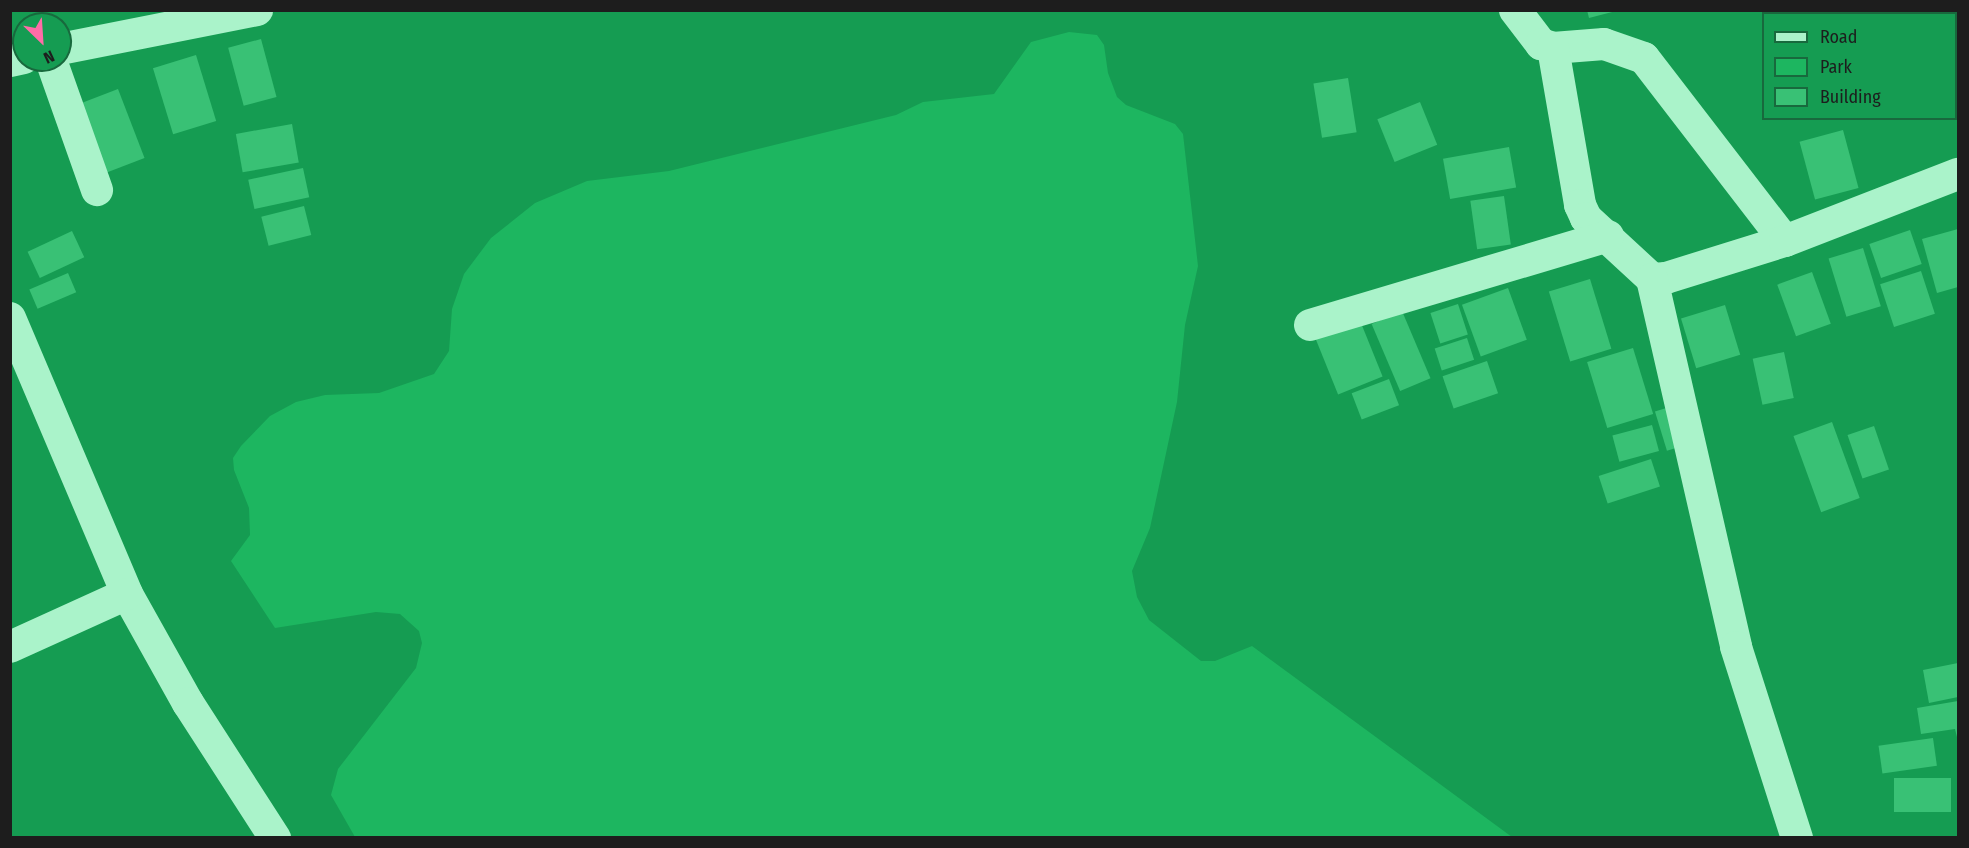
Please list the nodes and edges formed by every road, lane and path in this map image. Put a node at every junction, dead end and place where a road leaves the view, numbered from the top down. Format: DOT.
graph roads {
  1 [pos="257,10"];
  2 [pos="1515,10"];
  3 [pos="72,48"];
  4 [pos="1553,48"];
  5 [pos="55,72"];
  6 [pos="1959,174"];
  7 [pos="97,190"];
  8 [pos="1608,236"];
  9 [pos="1785,241"];
  10 [pos="1652,279"];
  11 [pos="10,318"];
  12 [pos="1310,325"];
  13 [pos="127,594"];
  14 [pos="10,647"];
  15 [pos="274,837"];
  16 [pos="1797,837"];
  1 -- 3 [label="street"];
  2 -- 4 [label="street"];
  4 -- 8 [label="street"];
  4 -- 9 [label="street"];
  5 -- 7 [label="street"];
  6 -- 9 [label="street"];
  8 -- 10 [label="street"];
  8 -- 12 [label="street"];
  9 -- 10 [label="street"];
  10 -- 16 [label="street"];
  11 -- 13 [label="street"];
  13 -- 14 [label="street"];
  13 -- 15 [label="street"];
}
